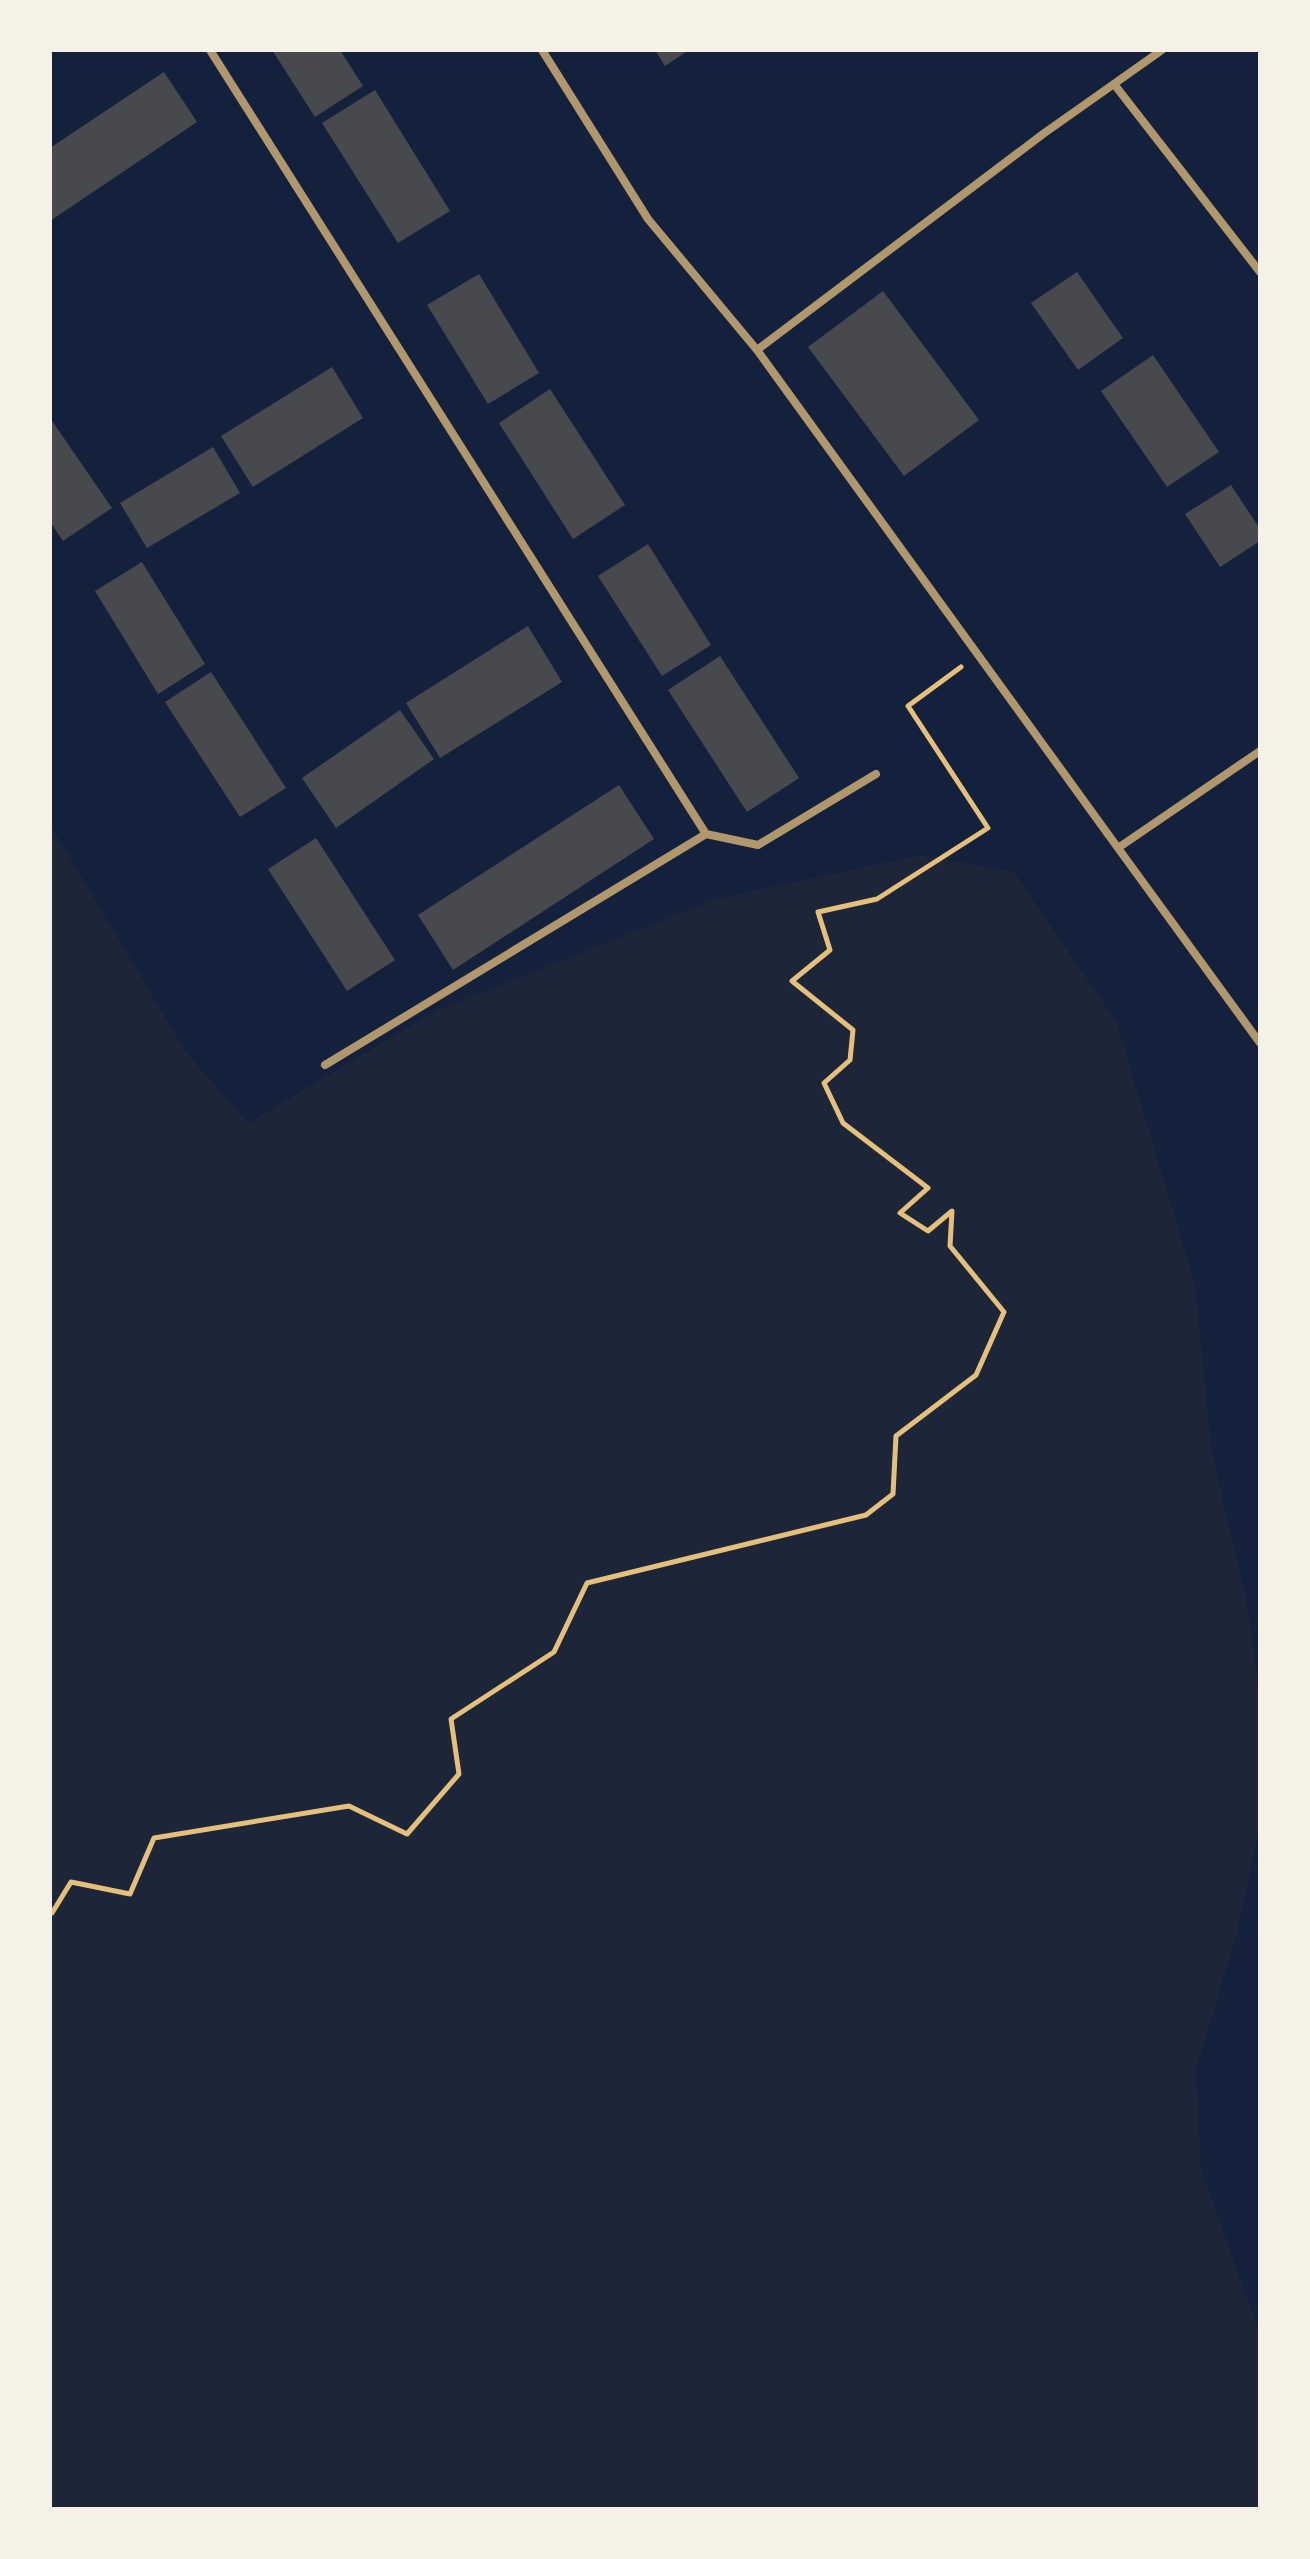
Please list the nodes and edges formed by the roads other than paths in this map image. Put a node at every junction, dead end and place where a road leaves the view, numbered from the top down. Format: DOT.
graph roads {
  1 [pos="210,50"];
  2 [pos="542,50"];
  3 [pos="1162,50"];
  4 [pos="1114,84"];
  5 [pos="1260,272"];
  6 [pos="757,350"];
  7 [pos="1260,751"];
  8 [pos="876,774"];
  9 [pos="706,834"];
  10 [pos="1118,848"];
  11 [pos="1260,1043"];
  12 [pos="325,1065"];
  1 -- 9 [label="street"];
  2 -- 6 [label="street"];
  3 -- 4 [label="street"];
  4 -- 5 [label="street"];
  4 -- 6 [label="street"];
  6 -- 10 [label="street"];
  7 -- 10 [label="street"];
  8 -- 9 [label="street"];
  9 -- 12 [label="street"];
  10 -- 11 [label="street"];
}
